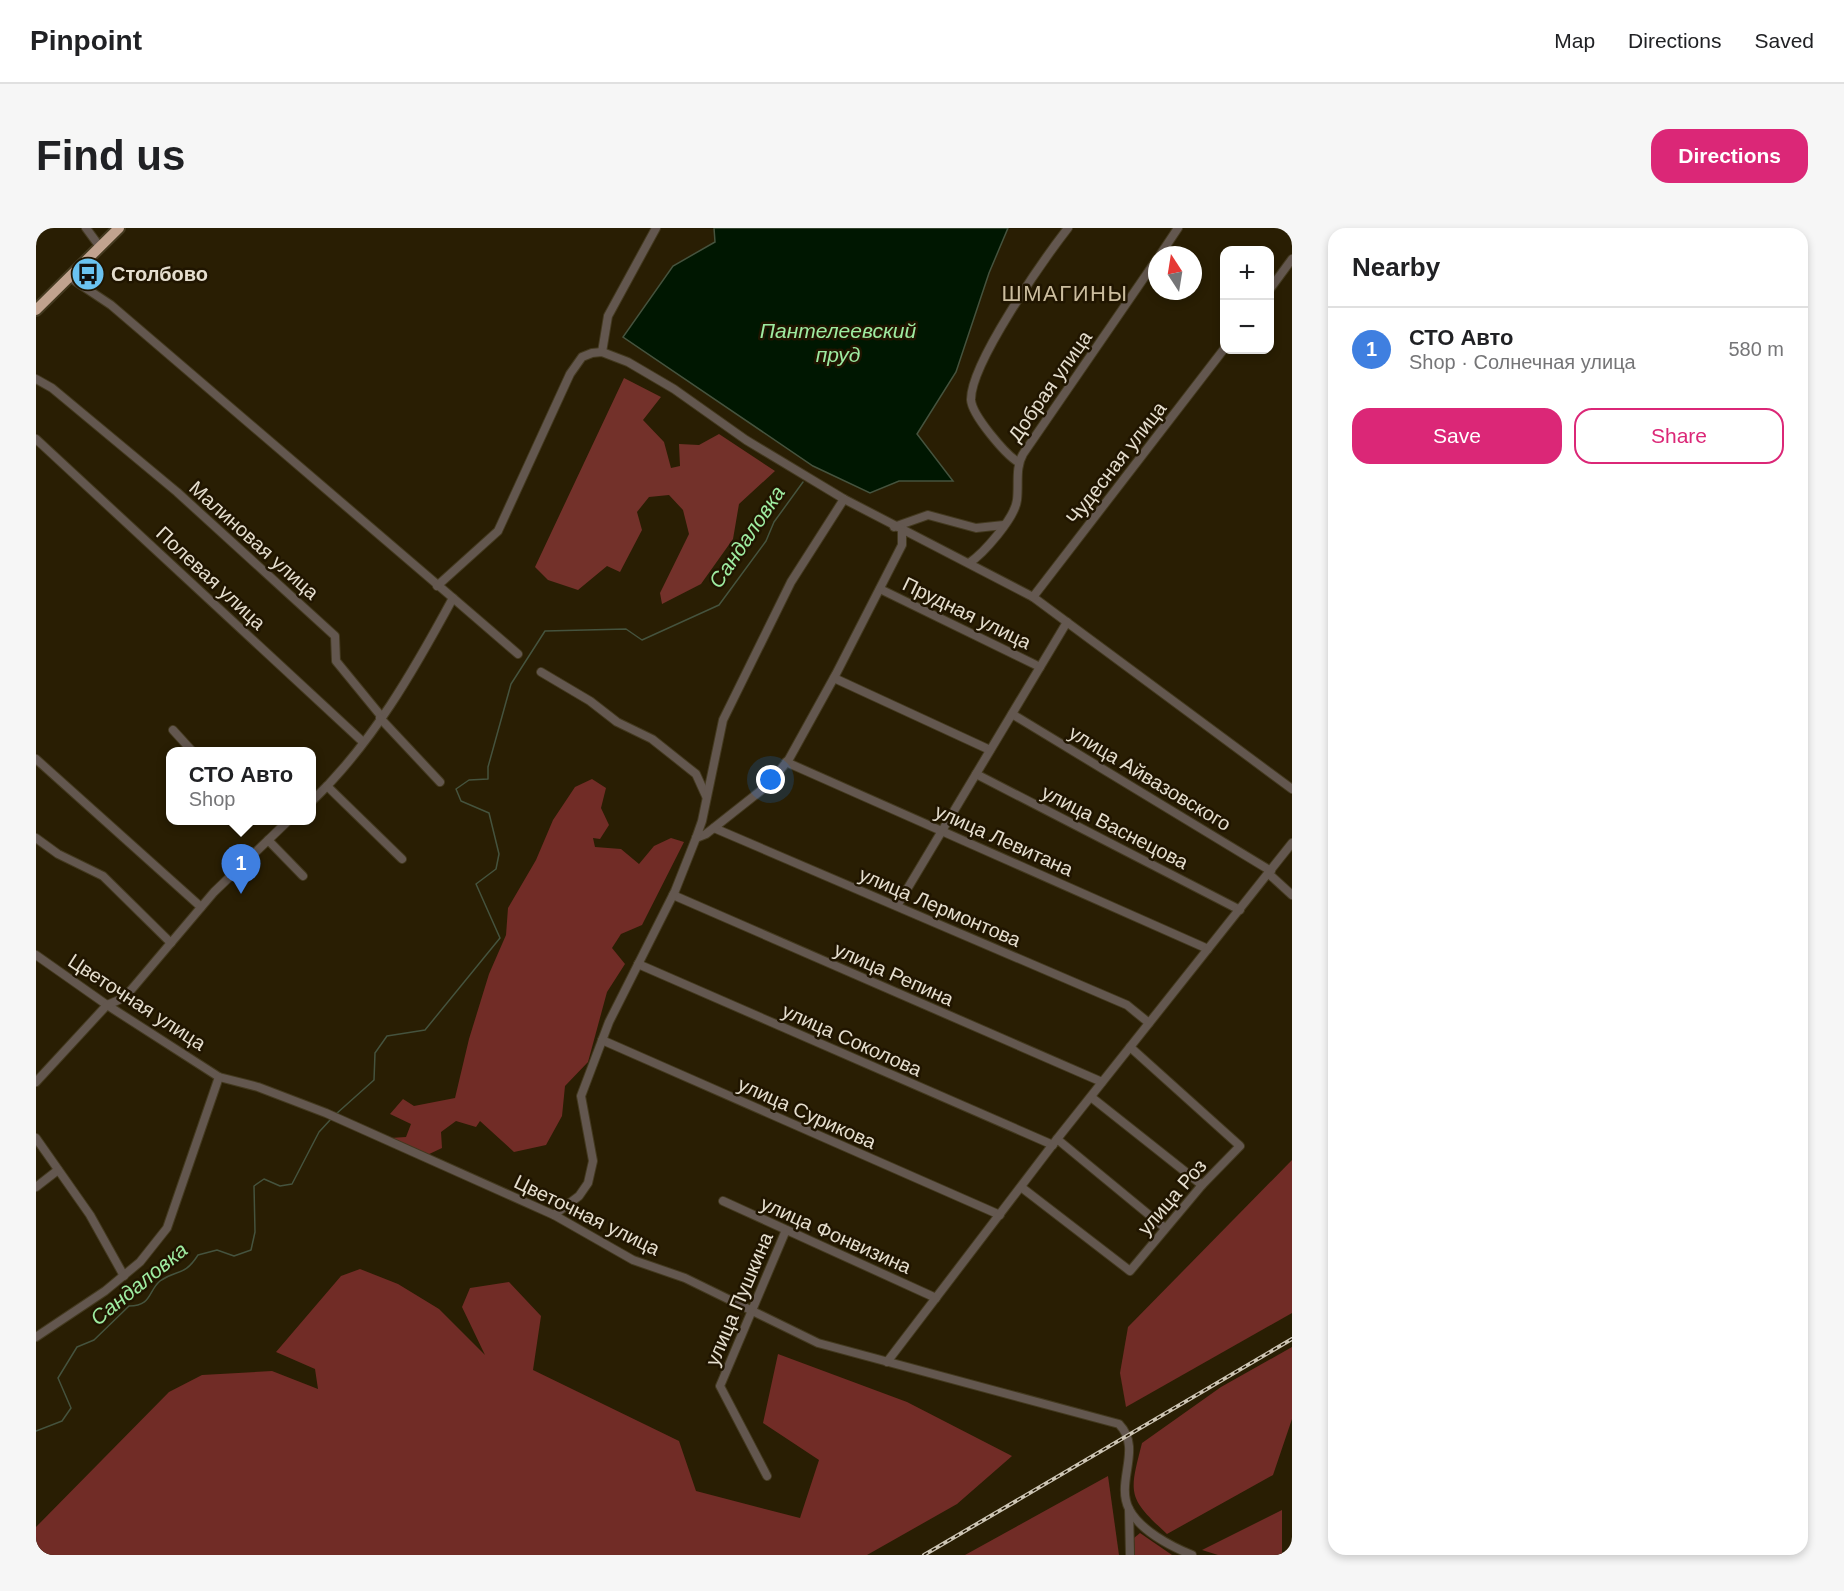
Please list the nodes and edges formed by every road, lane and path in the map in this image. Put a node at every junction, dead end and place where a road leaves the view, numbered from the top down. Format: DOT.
graph roads {
  1 [pos="86,228"];
  2 [pos="119,228"];
  3 [pos="656,228"];
  4 [pos="1068,228"];
  5 [pos="1178,228"];
  6 [pos="1166,246"];
  7 [pos="100,247"];
  8 [pos="1292,259"];
  9 [pos="1148,272"];
  10 [pos="69,277"];
  11 [pos="1274,282"];
  12 [pos="36,310"];
  13 [pos="602,352"];
  14 [pos="1220,354"];
  15 [pos="36,379"];
  16 [pos="36,439"];
  17 [pos="1018,462"];
  18 [pos="844,499"];
  19 [pos="1004,525"];
  20 [pos="894,527"];
  21 [pos="903,532"];
  22 [pos="969,563"];
  23 [pos="437,586"];
  24 [pos="880,589"];
  25 [pos="453,597"];
  26 [pos="1033,597"];
  27 [pos="1067,622"];
  28 [pos="518,654"];
  29 [pos="1040,667"];
  30 [pos="541,672"];
  31 [pos="834,678"];
  32 [pos="1012,714"];
  33 [pos="381,717"];
  34 [pos="173,730"];
  35 [pos="363,742"];
  36 [pos="188,747"];
  37 [pos="990,750"];
  38 [pos="36,759"];
  39 [pos="786,762"];
  40 [pos="976,774"];
  41 [pos="440,782"];
  42 [pos="327,786"];
  43 [pos="1292,789"];
  44 [pos="316,797"];
  45 [pos="707,798"];
  46 [pos="284,825"];
  47 [pos="714,828"];
  48 [pos="942,831"];
  49 [pos="36,838"];
  50 [pos="696,838"];
  51 [pos="268,840"];
  52 [pos="1292,843"];
  53 [pos="402,859"];
  54 [pos="1270,873"];
  55 [pos="303,876"];
  56 [pos="1292,894"];
  57 [pos="673,895"];
  58 [pos="897,906"];
  59 [pos="201,907"];
  60 [pos="1240,910"];
  61 [pos="171,943"];
  62 [pos="1208,949"];
  63 [pos="36,955"];
  64 [pos="638,964"];
  65 [pos="107,1005"];
  66 [pos="1149,1023"];
  67 [pos="602,1040"];
  68 [pos="1130,1047"];
  69 [pos="219,1077"];
  70 [pos="36,1082"];
  71 [pos="1102,1082"];
  72 [pos="1091,1097"];
  73 [pos="36,1138"];
  74 [pos="1055,1142"];
  75 [pos="58,1170"];
  76 [pos="1202,1185"];
  77 [pos="36,1187"];
  78 [pos="1021,1187"];
  79 [pos="723,1201"];
  80 [pos="554,1215"];
  81 [pos="999,1215"];
  82 [pos="1165,1228"];
  83 [pos="786,1230"];
  84 [pos="124,1276"];
  85 [pos="936,1298"];
  86 [pos="752,1311"];
  87 [pos="36,1337"];
  88 [pos="887,1362"];
  89 [pos="767,1476"];
  90 [pos="1129,1509"];
  91 [pos="1130,1555"];
  92 [pos="1192,1555"];
  1 -- 7 [label="street"];
  2 -- 7 [label="highway"];
  3 -- 13 [label="street"];
  4 -- 17 [label="street"];
  5 -- 6 [label="street"];
  7 -- 10 [label="highway"];
  8 -- 11 [label="street"];
  9 -- 17 [label="street, Добрая улица"];
  10 -- 12 [label="highway"];
  10 -- 23 [label="street"];
  13 -- 18 [label="street"];
  13 -- 23 [label="street"];
  14 -- 26 [label="street, Чудесная улица"];
  15 -- 33 [label="street, Малиновая улица"];
  16 -- 35 [label="street, Полевая улица"];
  17 -- 19 [label="street, Добрая улица"];
  18 -- 20 [label="street"];
  18 -- 45 [label="street"];
  19 -- 20 [label="street"];
  19 -- 22 [label="street, Добрая улица"];
  20 -- 21 [label="street"];
  21 -- 22 [label="street"];
  21 -- 24 [label="street"];
  22 -- 26 [label="street"];
  23 -- 25 [label="street"];
  24 -- 29 [label="street, Прудная улица"];
  24 -- 31 [label="street"];
  25 -- 28 [label="street"];
  25 -- 33 [label="street"];
  26 -- 27 [label="street"];
  27 -- 29 [label="street"];
  27 -- 43 [label="street"];
  29 -- 32 [label="street"];
  30 -- 45 [label="street"];
  31 -- 37 [label="street"];
  31 -- 39 [label="street"];
  32 -- 37 [label="street"];
  32 -- 54 [label="street, улица Айвазовского"];
  33 -- 35 [label="street"];
  33 -- 41 [label="street, Малиновая улица"];
  34 -- 36 [label="street"];
  35 -- 42 [label="street"];
  37 -- 40 [label="street"];
  38 -- 59 [label="street"];
  39 -- 47 [label="street"];
  39 -- 48 [label="street, улица Левитана"];
  40 -- 48 [label="street"];
  40 -- 60 [label="street, улица Васнецова"];
  42 -- 44 [label="street"];
  42 -- 53 [label="street"];
  45 -- 50 [label="street"];
  46 -- 51 [label="street"];
  47 -- 50 [label="street"];
  47 -- 58 [label="street, улица Лермонтова"];
  48 -- 58 [label="street"];
  48 -- 62 [label="street, улица Левитана"];
  49 -- 61 [label="street"];
  50 -- 57 [label="street"];
  51 -- 55 [label="street"];
  51 -- 59 [label="street"];
  52 -- 54 [label="street"];
  54 -- 56 [label="street, улица Айвазовского"];
  54 -- 60 [label="street"];
  57 -- 64 [label="street"];
  57 -- 71 [label="street, улица Репина"];
  58 -- 66 [label="street, улица Лермонтова"];
  59 -- 61 [label="street"];
  60 -- 62 [label="street"];
  61 -- 65 [label="street"];
  62 -- 66 [label="street"];
  63 -- 65 [label="street, Цветочная улица"];
  64 -- 67 [label="street"];
  64 -- 74 [label="street, улица Соколова"];
  65 -- 69 [label="street, Цветочная улица"];
  65 -- 70 [label="street"];
  66 -- 68 [label="street"];
  67 -- 80 [label="street"];
  67 -- 81 [label="street, улица Сурикова"];
  68 -- 71 [label="street"];
  68 -- 76 [label="street, улица Роз"];
  69 -- 80 [label="street, Цветочная улица"];
  69 -- 84 [label="street"];
  71 -- 72 [label="street"];
  72 -- 74 [label="street"];
  72 -- 76 [label="street"];
  73 -- 75 [label="street"];
  74 -- 78 [label="street"];
  74 -- 82 [label="street, улица Соколова"];
  75 -- 77 [label="street"];
  75 -- 84 [label="street"];
  76 -- 82 [label="street, улица Роз"];
  78 -- 81 [label="street"];
  78 -- 82 [label="street, улица Роз"];
  79 -- 83 [label="street, улица Фонвизина"];
  80 -- 86 [label="street, Цветочная улица"];
  81 -- 85 [label="street"];
  83 -- 85 [label="street, улица Фонвизина"];
  83 -- 86 [label="street, улица Пушкина"];
  84 -- 87 [label="street"];
  85 -- 88 [label="street"];
  86 -- 88 [label="street, Цветочная улица"];
  86 -- 89 [label="street, улица Пушкина"];
  88 -- 90 [label="street, Цветочная улица"];
  90 -- 91 [label="street, Цветочная улица"];
  90 -- 92 [label="street"];
}
